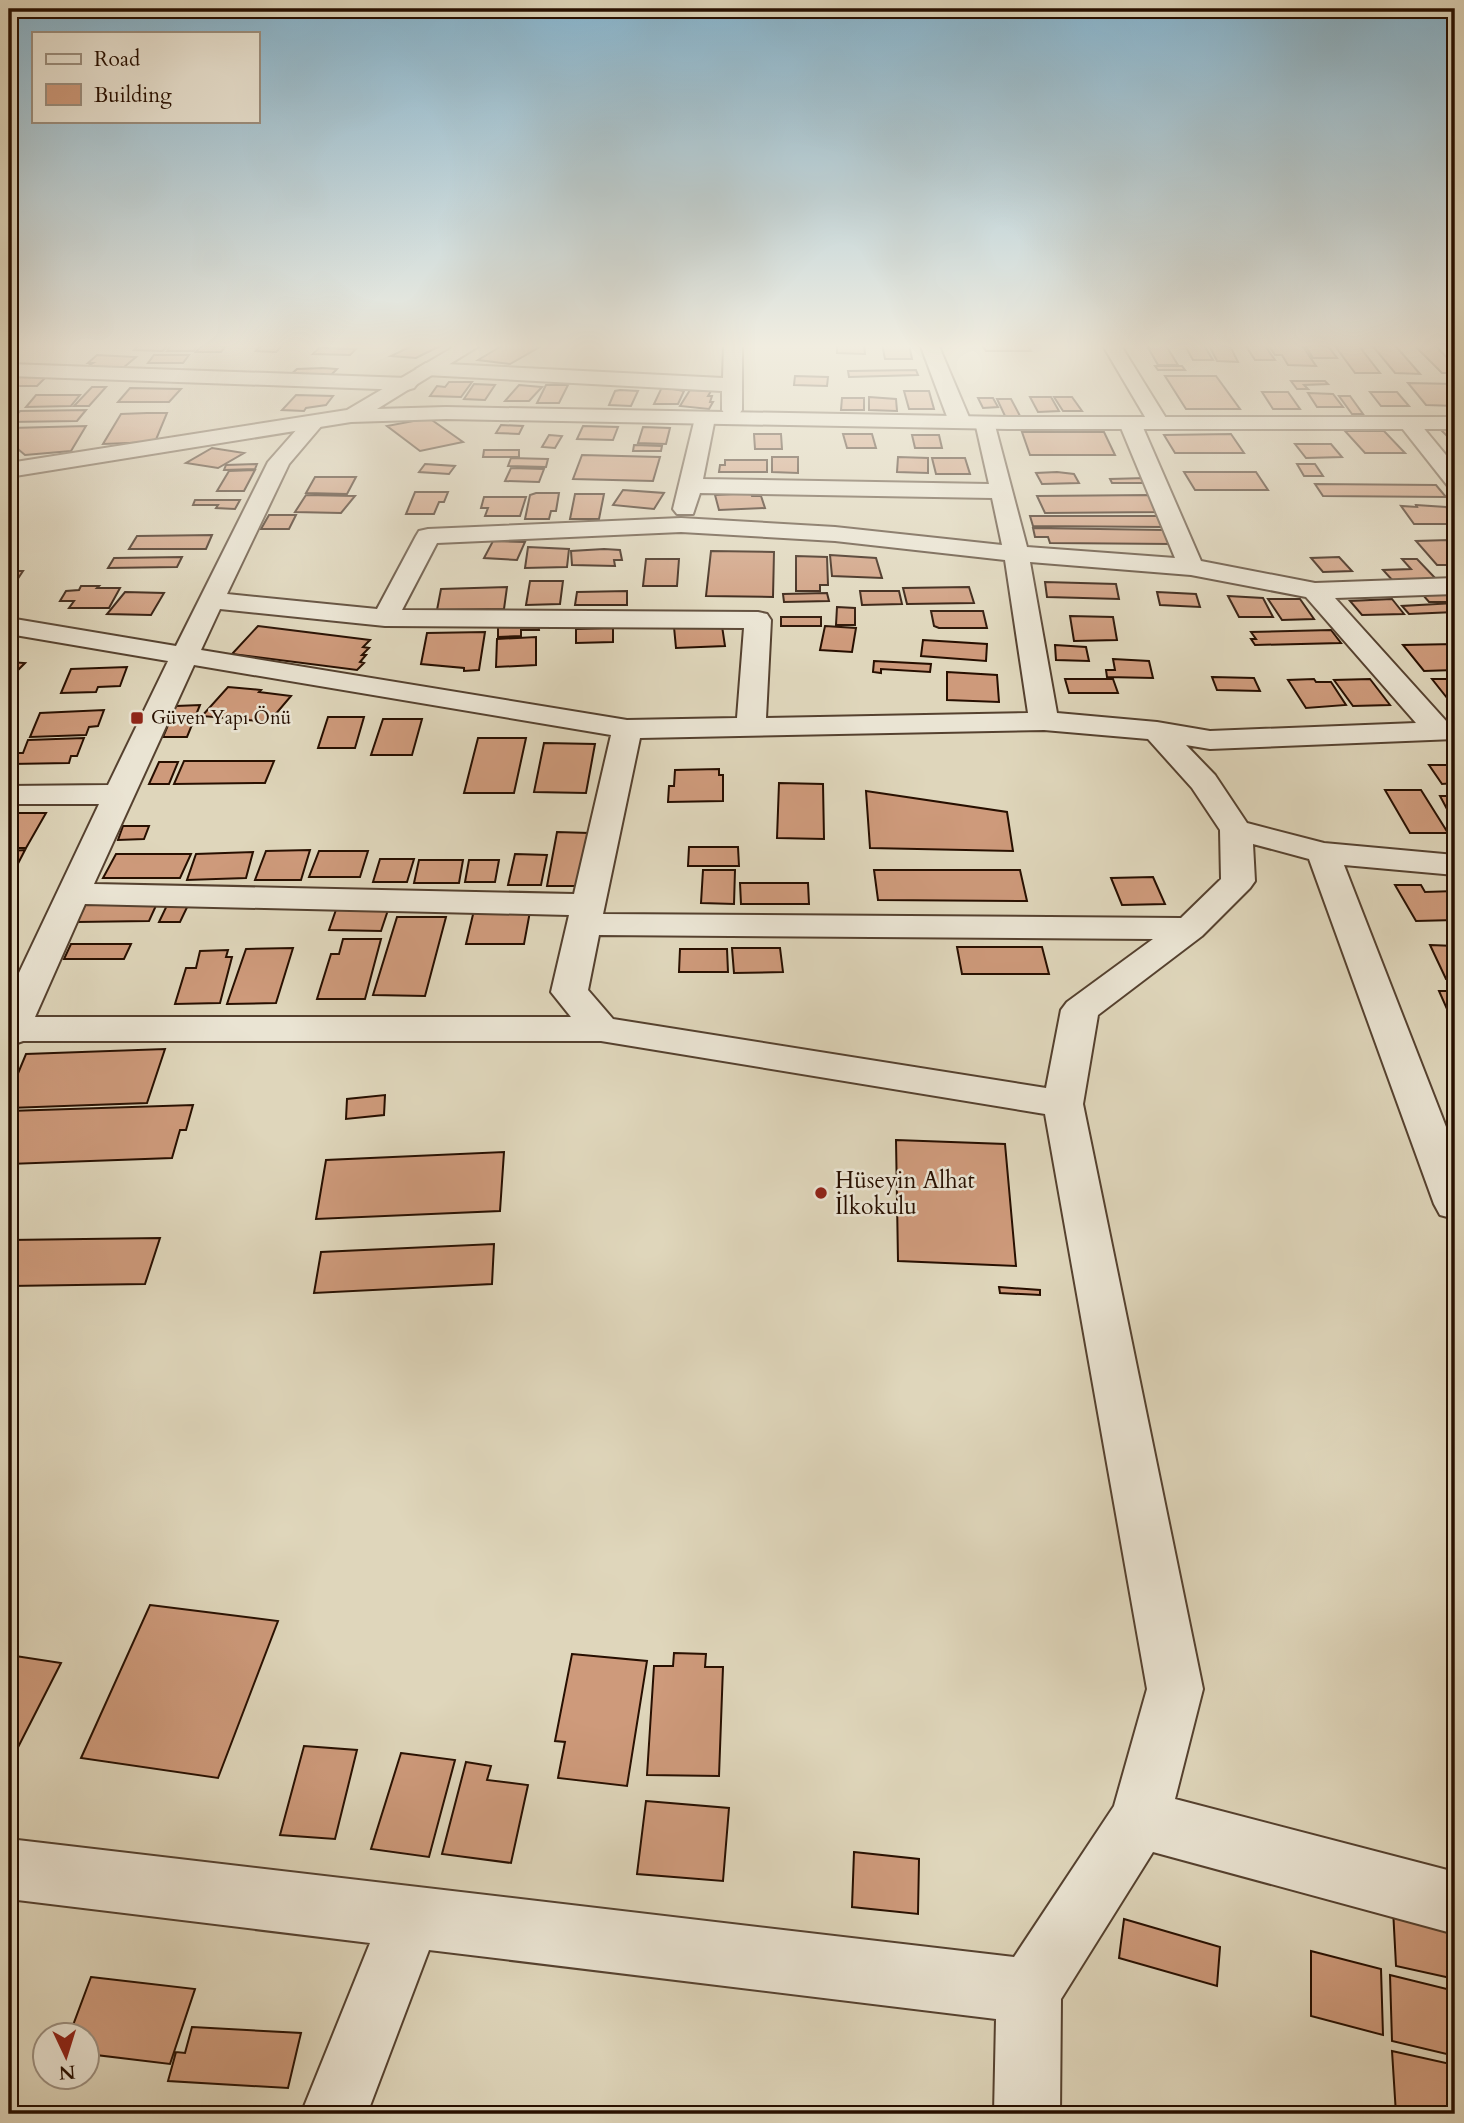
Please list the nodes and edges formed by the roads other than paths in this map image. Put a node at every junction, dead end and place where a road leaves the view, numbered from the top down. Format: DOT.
graph roads {
  1 [pos="176,443"];
  2 [pos="295,443"];
  3 [pos="699,443"];
  4 [pos="991,443"];
  5 [pos="1139,443"];
  6 [pos="1425,443"];
  7 [pos="9,470"];
  8 [pos="1455,480"];
  9 [pos="690,486"];
  10 [pos="1002,491"];
  11 [pos="681,524"];
  12 [pos="1016,554"];
  13 [pos="1191,567"];
  14 [pos="1455,586"];
  15 [pos="1315,591"];
  16 [pos="211,600"];
  17 [pos="385,618"];
  18 [pos="9,626"];
  19 [pos="184,655"];
  20 [pos="1044,721"];
  21 [pos="751,727"];
  22 [pos="627,729"];
  23 [pos="1157,731"];
  24 [pos="1447,731"];
  25 [pos="119,794"];
  26 [pos="9,795"];
  27 [pos="1236,830"];
  28 [pos="1323,853"];
  29 [pos="1455,865"];
  30 [pos="73,894"];
  31 [pos="586,914"];
  32 [pos="1190,929"];
  33 [pos="601,1029"];
  34 [pos="10,1031"];
  35 [pos="1063,1104"];
  36 [pos="1455,1204"];
  37 [pos="1140,1819"];
  38 [pos="9,1869"];
  39 [pos="1455,1903"];
  40 [pos="411,1917"];
  41 [pos="1029,1991"];
  42 [pos="334,2114"];
  43 [pos="1027,2114"];
  1 -- 7 [label="street"];
  2 -- 16 [label="street"];
  3 -- 9 [label="street"];
  4 -- 10 [label="street"];
  5 -- 13 [label="street"];
  6 -- 8 [label="street"];
  9 -- 10 [label="street"];
  9 -- 11 [label="street"];
  10 -- 12 [label="street"];
  11 -- 12 [label="street"];
  11 -- 17 [label="street"];
  12 -- 13 [label="street"];
  12 -- 20 [label="street"];
  13 -- 15 [label="street"];
  14 -- 15 [label="street"];
  15 -- 24 [label="street"];
  16 -- 17 [label="street"];
  16 -- 19 [label="street"];
  17 -- 21 [label="street"];
  18 -- 19 [label="street"];
  19 -- 22 [label="street"];
  19 -- 25 [label="street"];
  20 -- 21 [label="street"];
  20 -- 23 [label="street"];
  21 -- 22 [label="street"];
  22 -- 31 [label="street"];
  23 -- 24 [label="street"];
  23 -- 27 [label="street"];
  25 -- 26 [label="street"];
  25 -- 30 [label="street"];
  27 -- 28 [label="street"];
  27 -- 32 [label="street"];
  28 -- 29 [label="street"];
  28 -- 36 [label="street"];
  30 -- 31 [label="street"];
  30 -- 34 [label="street"];
  31 -- 32 [label="street"];
  31 -- 33 [label="street"];
  32 -- 35 [label="street"];
  33 -- 34 [label="street"];
  33 -- 35 [label="street"];
  35 -- 37 [label="street"];
  37 -- 39 [label="street"];
  37 -- 41 [label="street"];
  38 -- 40 [label="street"];
  40 -- 41 [label="street"];
  40 -- 42 [label="street"];
  41 -- 43 [label="street"];
}
